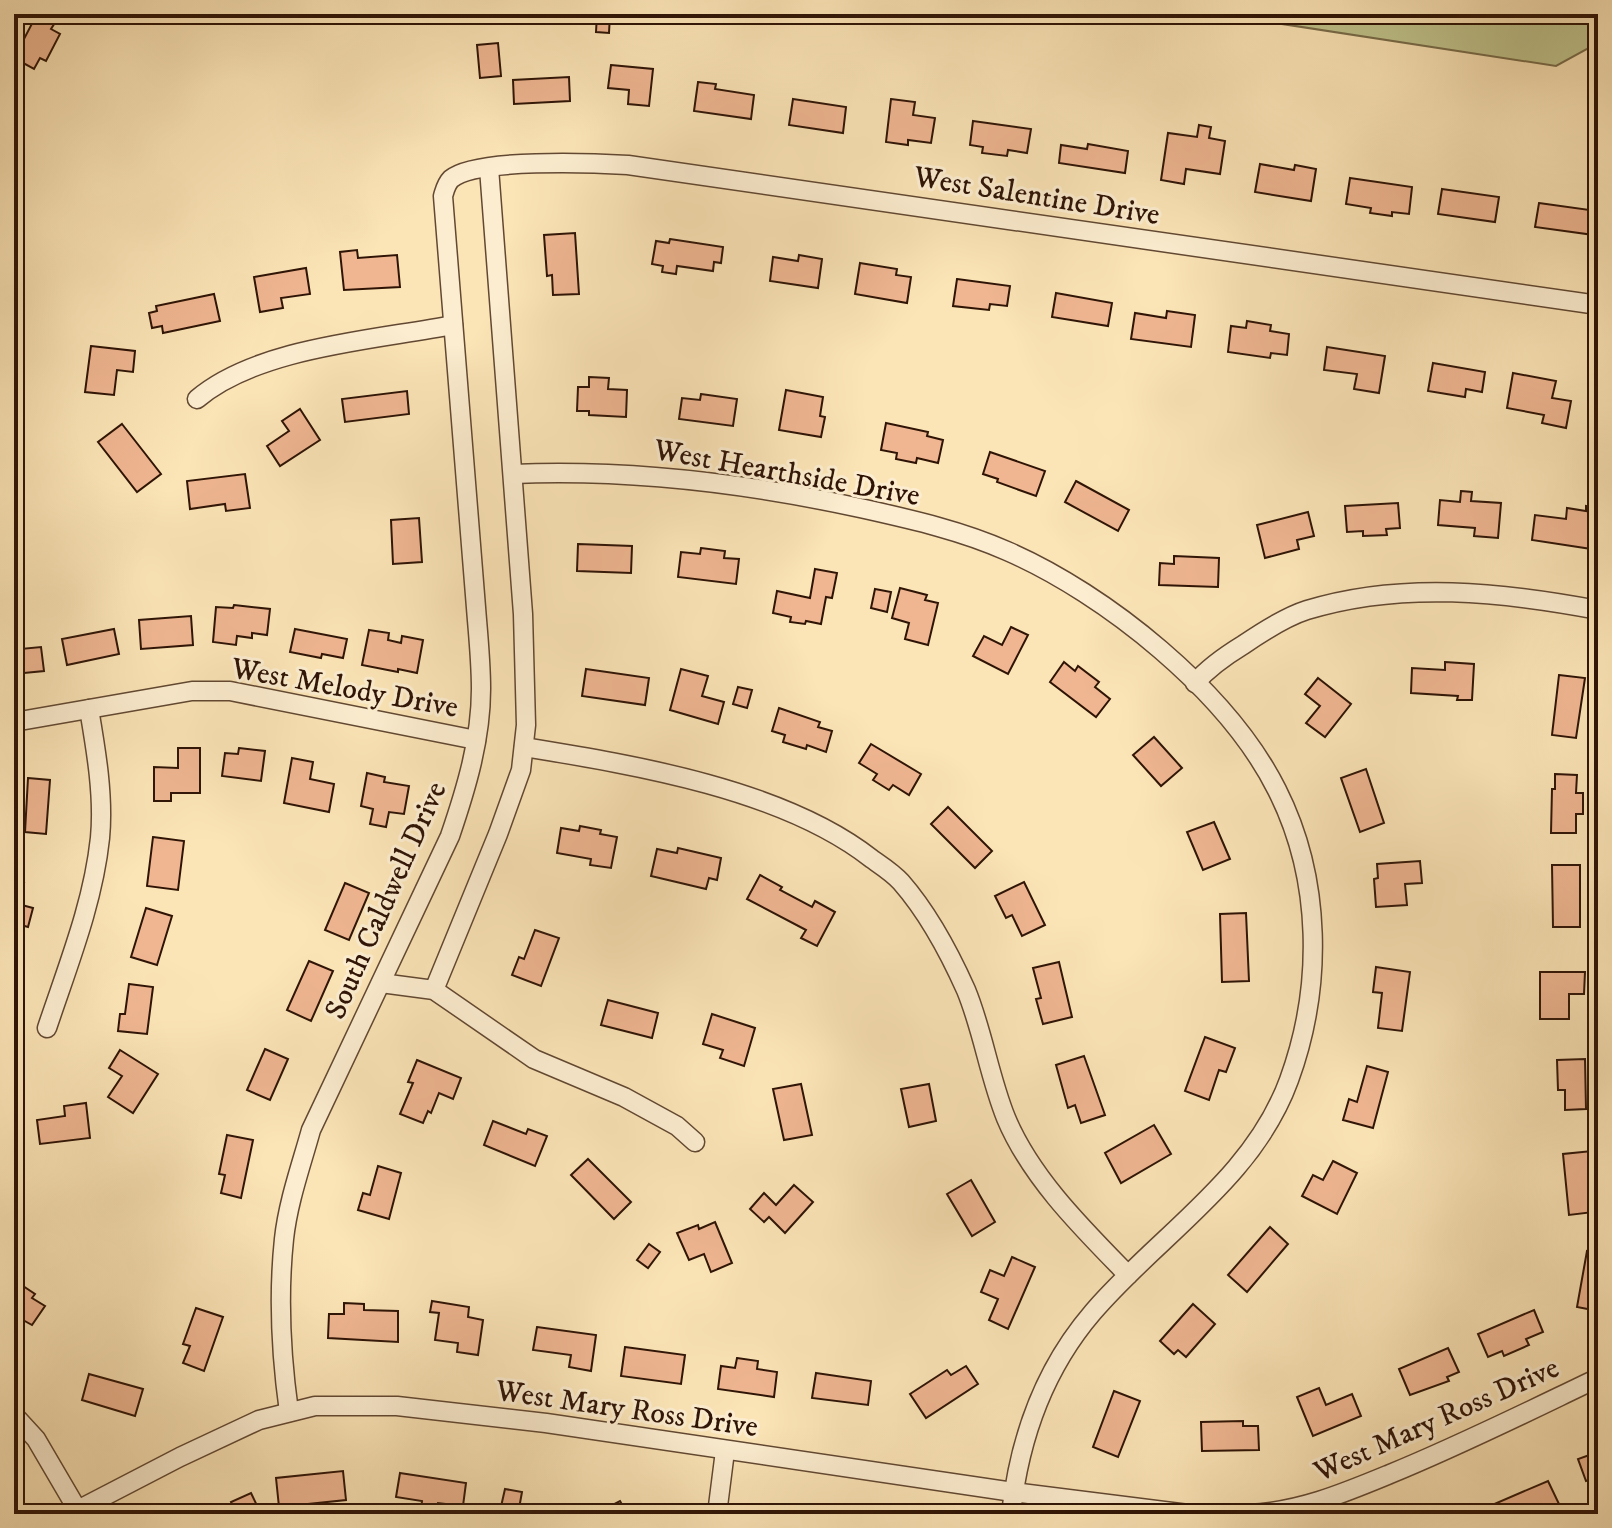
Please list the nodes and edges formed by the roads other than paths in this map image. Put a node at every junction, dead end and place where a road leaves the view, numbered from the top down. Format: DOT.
graph roads {
  1 [pos="489,168"];
  2 [pos="467,172"];
  3 [pos="1598,305"];
  4 [pos="453,325"];
  5 [pos="197,399"];
  6 [pos="513,474"];
  7 [pos="1598,610"];
  8 [pos="1195,683"];
  9 [pos="89,709"];
  10 [pos="14,722"];
  11 [pos="476,740"];
  12 [pos="524,747"];
  13 [pos="381,983"];
  14 [pos="434,990"];
  15 [pos="47,1028"];
  16 [pos="695,1142"];
  17 [pos="1128,1275"];
  18 [pos="1598,1378"];
  19 [pos="289,1412"];
  20 [pos="14,1415"];
  21 [pos="725,1451"];
  22 [pos="1013,1492"];
  23 [pos="74,1512"];
  24 [pos="717,1514"];
  25 [pos="1011,1514"];
  26 [pos="1188,1514"];
  27 [pos="1248,1514"];
  1 -- 2 [label="street, West Salentine Drive"];
  1 -- 3 [label="street, West Salentine Drive"];
  1 -- 6 [label="street"];
  2 -- 4 [label="street, South Caldwell Drive"];
  4 -- 5 [label="street"];
  4 -- 11 [label="street, South Caldwell Drive"];
  6 -- 8 [label="street, West Hearthside Drive"];
  6 -- 12 [label="street"];
  7 -- 8 [label="street"];
  8 -- 17 [label="street, West Hearthside Drive"];
  9 -- 10 [label="street, West Melody Drive"];
  9 -- 11 [label="street, West Melody Drive"];
  9 -- 15 [label="street"];
  11 -- 13 [label="street, South Caldwell Drive"];
  12 -- 14 [label="street"];
  12 -- 17 [label="street"];
  13 -- 14 [label="street"];
  13 -- 19 [label="street, South Caldwell Drive"];
  14 -- 16 [label="street"];
  17 -- 22 [label="street, West Hearthside Drive"];
  18 -- 27 [label="street, West Mary Ross Drive"];
  19 -- 21 [label="street, West Mary Ross Drive"];
  19 -- 23 [label="street, West Mary Ross Drive"];
  20 -- 23 [label="street"];
  21 -- 22 [label="street, West Mary Ross Drive"];
  21 -- 24 [label="street"];
  22 -- 25 [label="street, West Hearthside Drive"];
  22 -- 26 [label="street, West Mary Ross Drive"];
}
